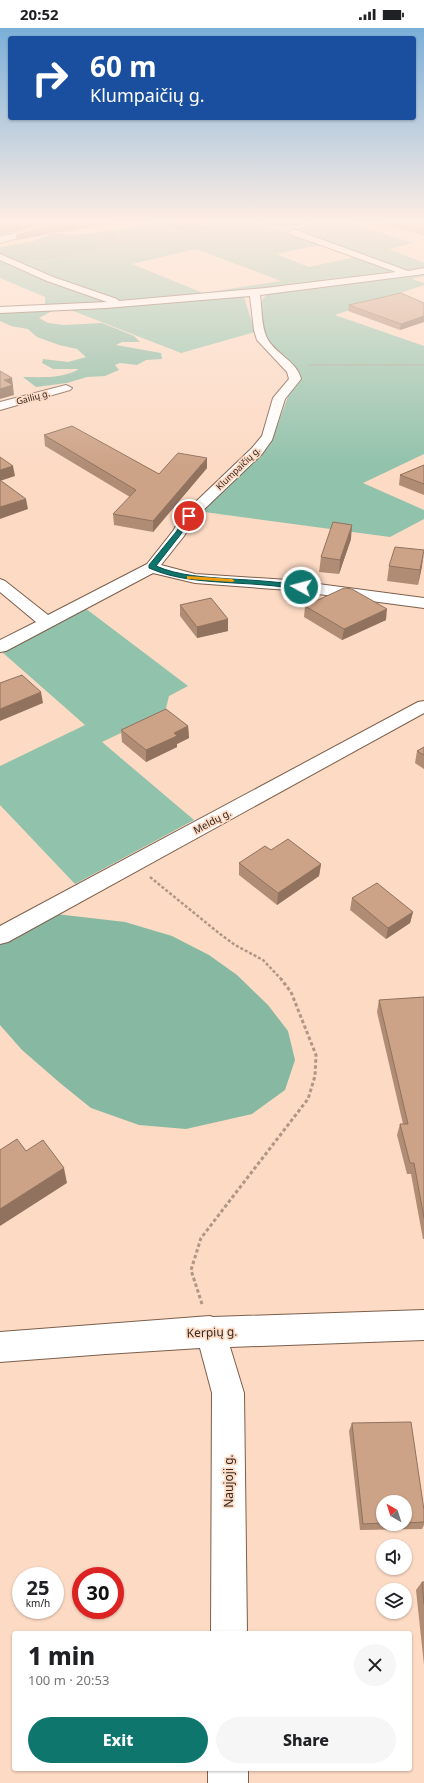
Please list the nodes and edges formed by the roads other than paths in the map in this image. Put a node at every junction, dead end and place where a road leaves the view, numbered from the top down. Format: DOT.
graph roads {
  1 [pos="115,303"];
  2 [pos="142,303"];
  3 [pos="256,303"];
  4 [pos="118,305"];
  5 [pos="0,310"];
  6 [pos="66,388"];
  7 [pos="0,406"];
  8 [pos="152,566"];
  9 [pos="0,584"];
  10 [pos="424,603"];
  11 [pos="47,623"];
  12 [pos="0,647"];
  13 [pos="424,706"];
  14 [pos="0,936"];
  15 [pos="424,1325"];
  16 [pos="210,1332"];
  17 [pos="0,1347"];
  18 [pos="229,1631"];
  19 [pos="228,1771"];
  20 [pos="228,1783"];
  1 -- 4 [label="street"];
  2 -- 4 [label="street"];
  3 -- 8 [label="street, Klumpaičių g."];
  4 -- 5 [label="street"];
  6 -- 7 [label="street, Gailių g."];
  8 -- 10 [label="street"];
  8 -- 11 [label="street, Klumpaičių g."];
  9 -- 11 [label="street"];
  11 -- 12 [label="street, Klumpaičių g."];
  13 -- 14 [label="street, Meldų g."];
  15 -- 16 [label="street, Kerpių g."];
  16 -- 17 [label="street, Kerpių g."];
  16 -- 18 [label="street, Naujoji g."];
  19 -- 20 [label="street"];
}
